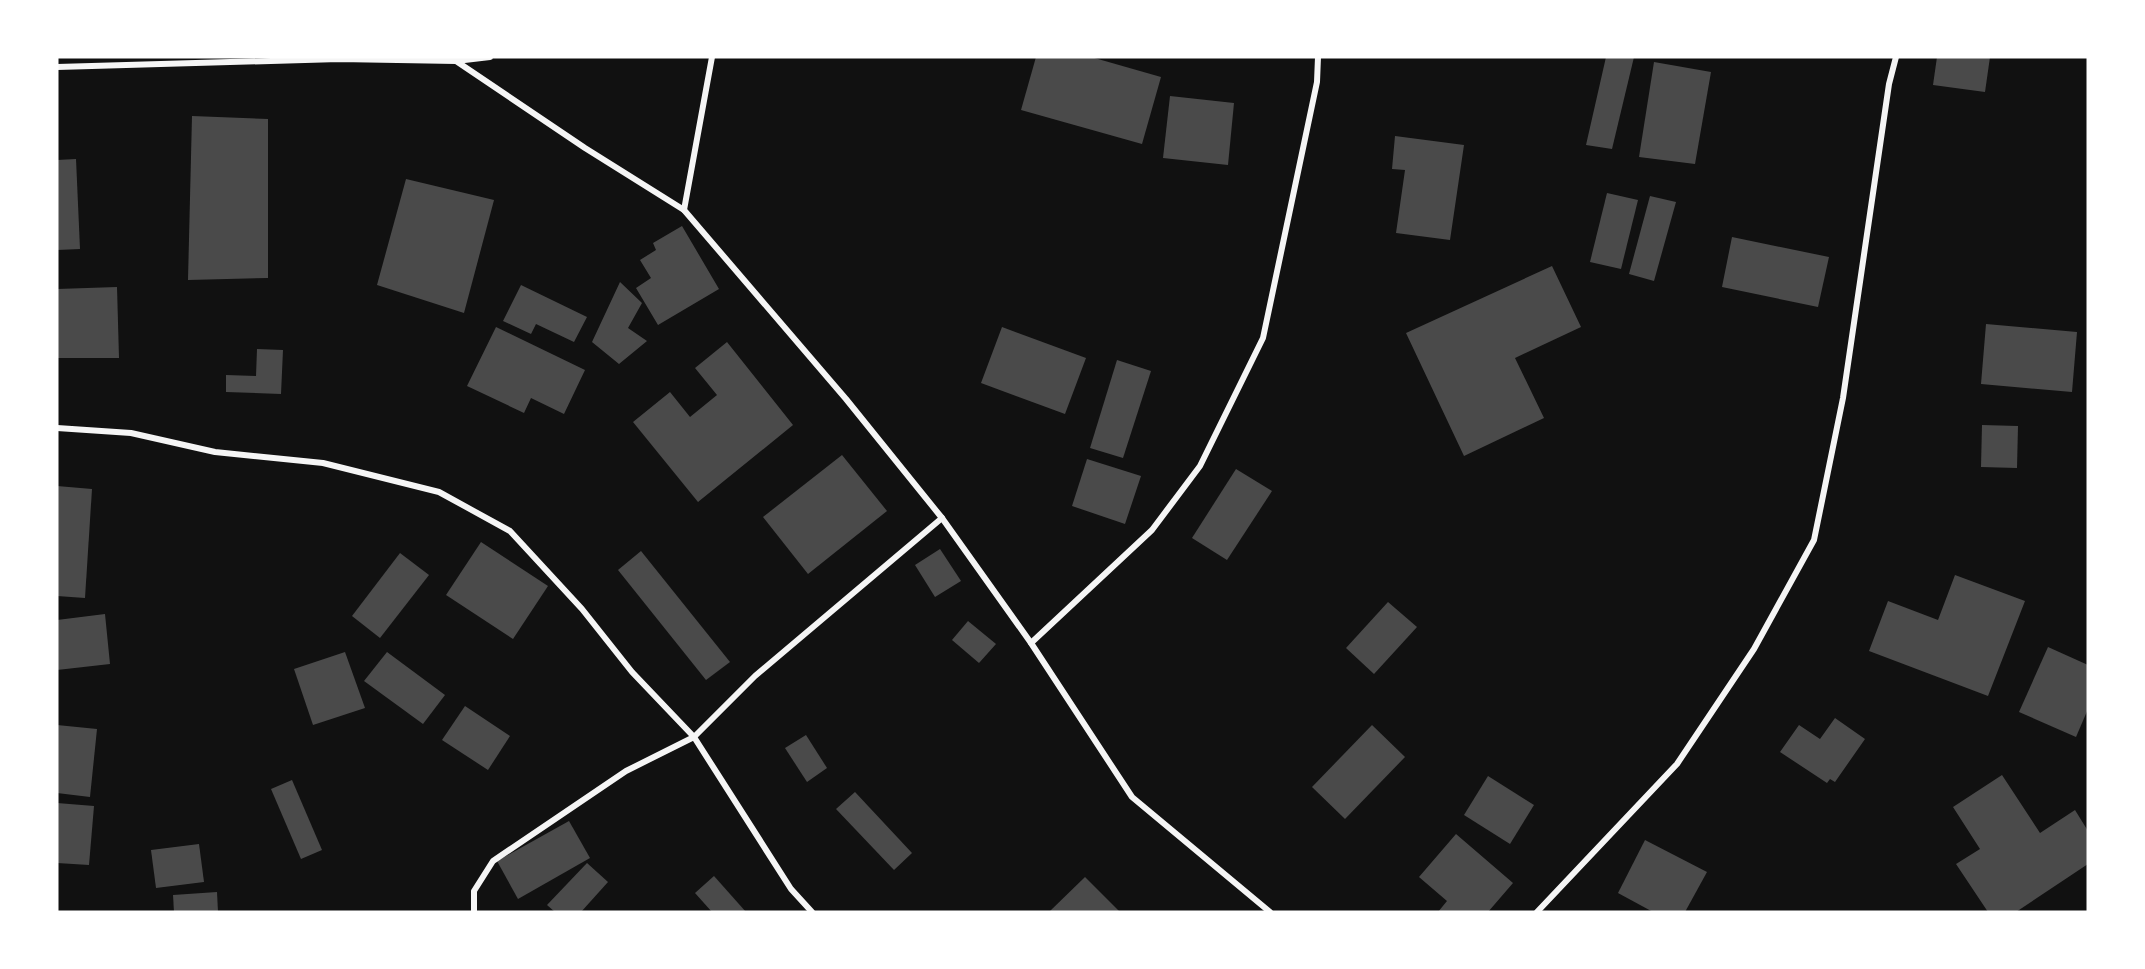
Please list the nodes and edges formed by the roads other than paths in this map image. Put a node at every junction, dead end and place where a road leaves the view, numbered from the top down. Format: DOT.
graph roads {
  1 [pos="490,57"];
  2 [pos="712,57"];
  3 [pos="1318,57"];
  4 [pos="1896,57"];
  5 [pos="456,61"];
  6 [pos="57,67"];
  7 [pos="684,210"];
  8 [pos="57,428"];
  9 [pos="942,518"];
  10 [pos="1031,643"];
  11 [pos="694,737"];
  12 [pos="1266,911"];
  13 [pos="474,912"];
  14 [pos="812,912"];
  15 [pos="1537,912"];
  1 -- 5 [label="street"];
  2 -- 7 [label="street"];
  3 -- 10 [label="street"];
  4 -- 15 [label="street"];
  5 -- 6 [label="street"];
  5 -- 7 [label="street"];
  7 -- 9 [label="street"];
  8 -- 11 [label="street"];
  9 -- 10 [label="street"];
  9 -- 11 [label="street"];
  10 -- 12 [label="street"];
  11 -- 13 [label="street"];
  11 -- 14 [label="street"];
}
